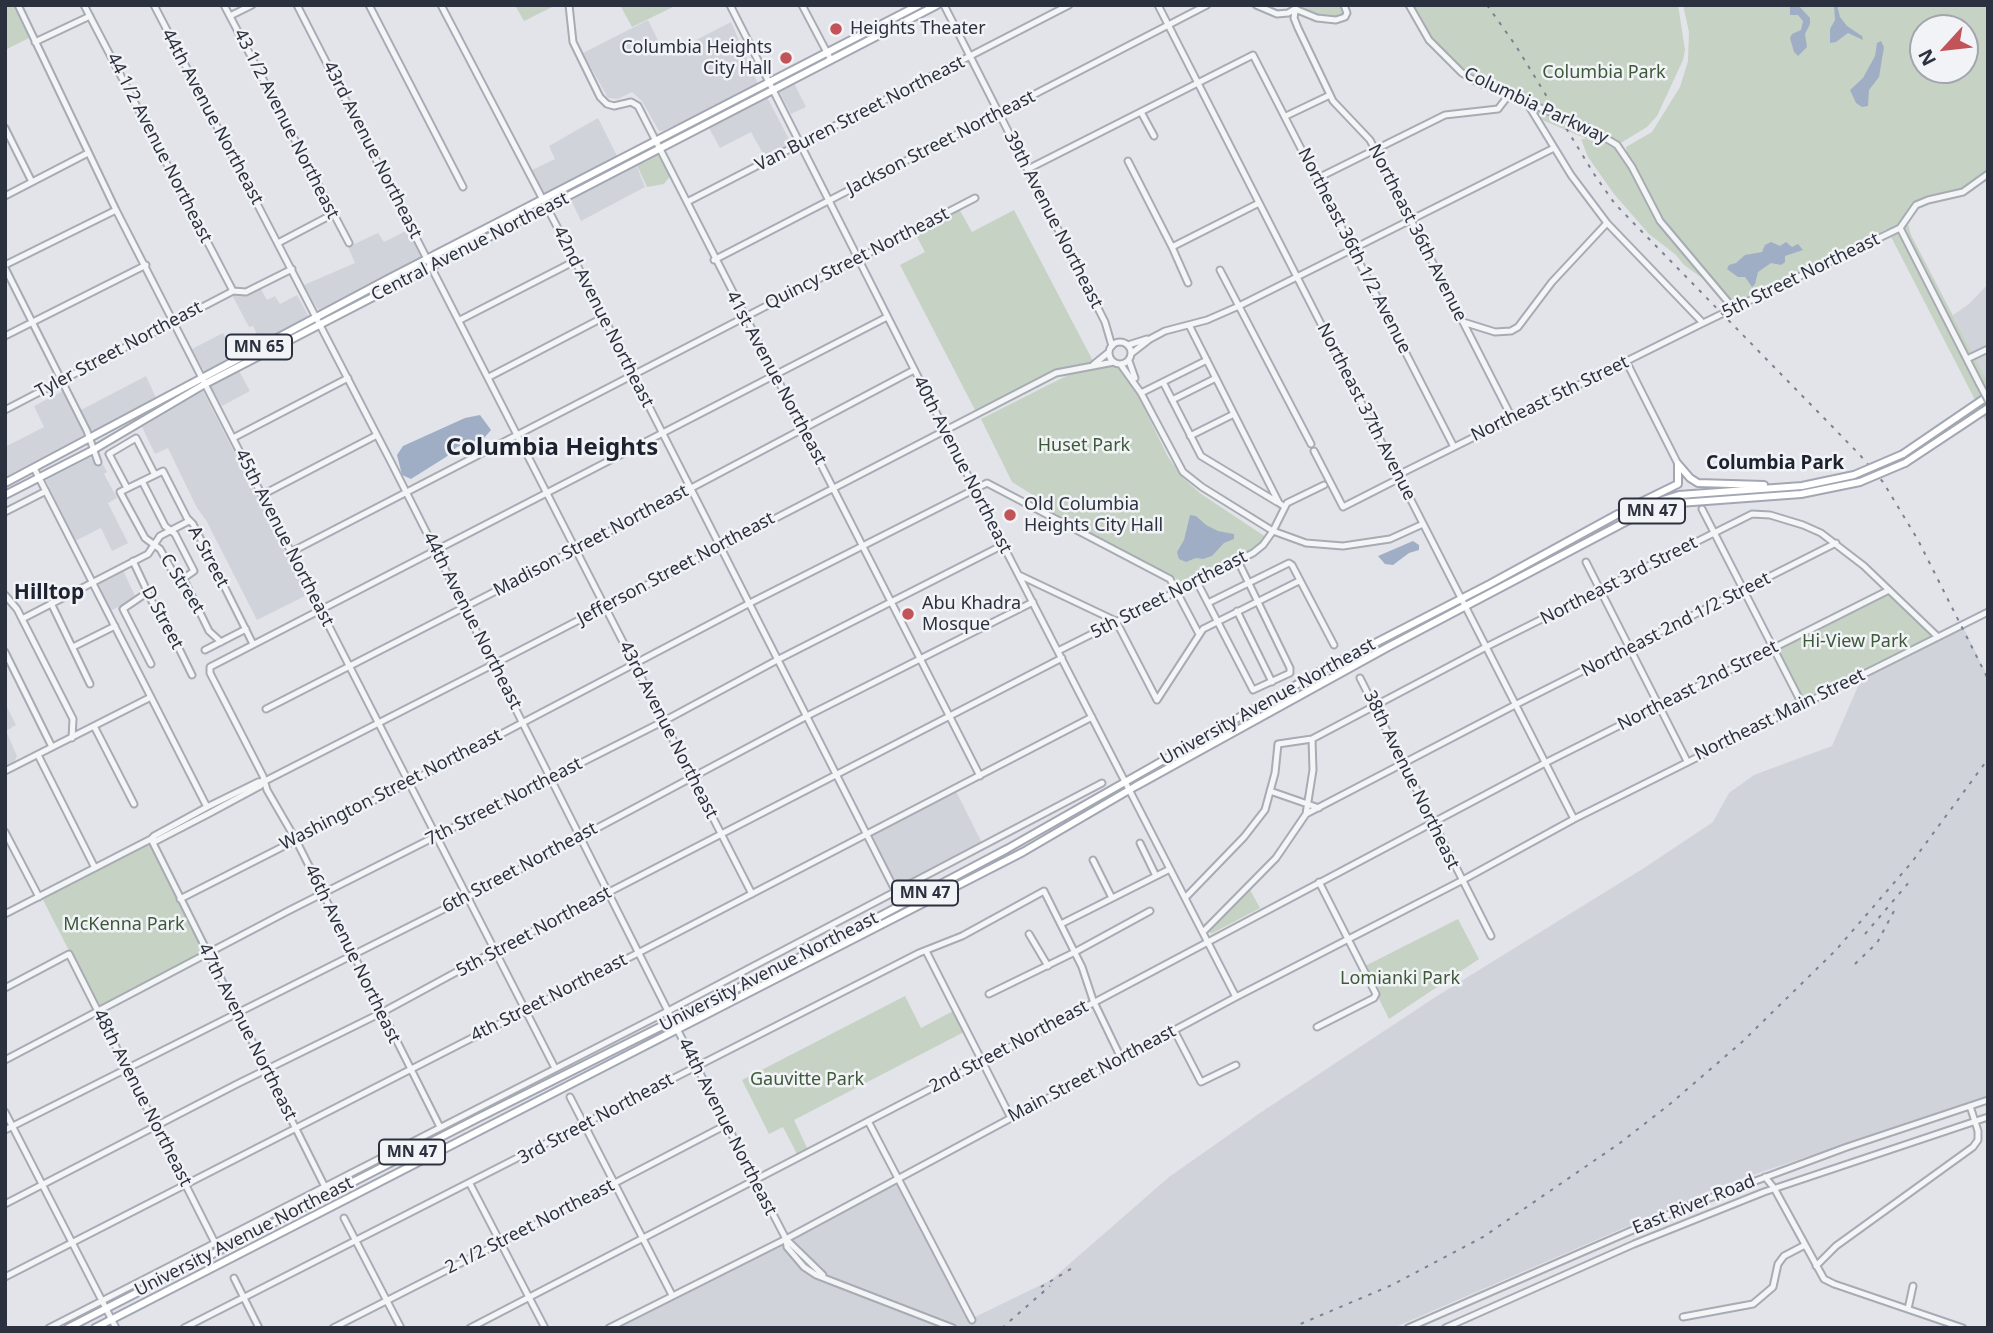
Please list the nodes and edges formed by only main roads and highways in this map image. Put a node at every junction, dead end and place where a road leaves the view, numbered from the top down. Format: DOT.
graph roads {
  1 [pos="919,5"];
  2 [pos="937,5"];
  3 [pos="829,56"];
  4 [pos="600,170"];
  5 [pos="604,178"];
  6 [pos="430,263"];
  7 [pos="204,381"];
  8 [pos="1988,398"];
  9 [pos="1988,408"];
  10 [pos="5,483"];
  11 [pos="1783,487"];
  12 [pos="5,495"];
  13 [pos="1618,514"];
  14 [pos="1127,786"];
  15 [pos="107,1310"];
  16 [pos="68,1328"];
  17 [pos="95,1328"];
  1 -- 3 [label="main road, Central Avenue Northeast / MN 65"];
  2 -- 3 [label="main road, Central Avenue Northeast / MN 65"];
  3 -- 4 [label="main road, Central Avenue Northeast / MN 65"];
  3 -- 5 [label="main road, Central Avenue Northeast / MN 65"];
  4 -- 5 [label="main road"];
  4 -- 6 [label="main road, Central Avenue Northeast / MN 65"];
  5 -- 6 [label="main road, Central Avenue Northeast / MN 65"];
  6 -- 7 [label="main road, Central Avenue Northeast / MN 65"];
  6 -- 7 [label="main road, Central Avenue Northeast / MN 65"];
  7 -- 10 [label="main road, Central Avenue Northeast / MN 65"];
  7 -- 12 [label="main road, Central Avenue Northeast / MN 65"];
  8 -- 11 [label="main road, MN 47, bridge"];
  9 -- 14 [label="main road, University Avenue Northeast / MN 47, bridge"];
  11 -- 13 [label="main road, MN 47"];
  11 -- 13 [label="main road"];
  13 -- 14 [label="main road, University Avenue Northeast / MN 47"];
  14 -- 15 [label="main road, University Avenue Northeast / MN 47"];
  14 -- 15 [label="main road, University Avenue Northeast / MN 47"];
  15 -- 16 [label="main road, University Avenue Northeast / MN 47"];
  15 -- 17 [label="main road, University Avenue Northeast / MN 47"];
}
